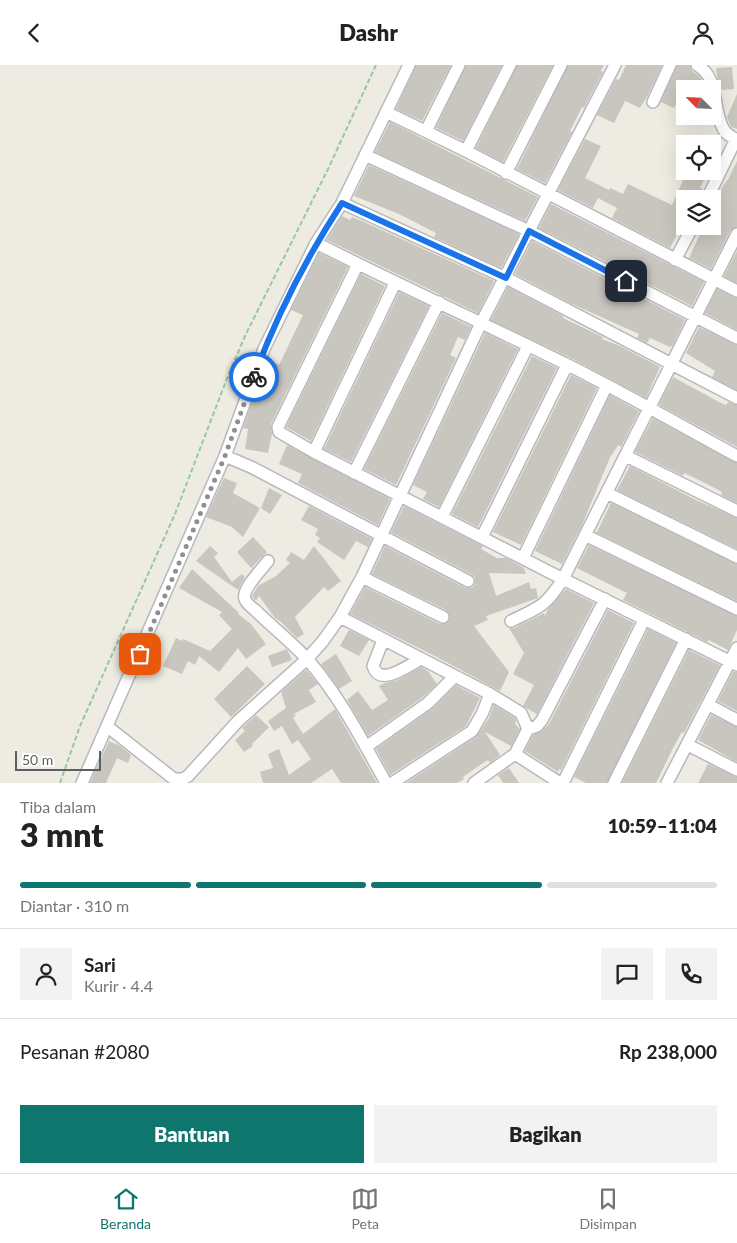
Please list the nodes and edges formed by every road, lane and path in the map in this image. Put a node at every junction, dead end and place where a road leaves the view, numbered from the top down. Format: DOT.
graph roads {
  1 [pos="376,65"];
  2 [pos="409,65"];
  3 [pos="459,65"];
  4 [pos="510,65"];
  5 [pos="561,65"];
  6 [pos="615,65"];
  7 [pos="670,65"];
  8 [pos="697,65"];
  9 [pos="653,102"];
  10 [pos="386,112"];
  11 [pos="426,131"];
  12 [pos="737,140"];
  13 [pos="466,151"];
  14 [pos="364,155"];
  15 [pos="506,173"];
  16 [pos="712,190"];
  17 [pos="548,193"];
  18 [pos="342,203"];
  19 [pos="529,231"];
  20 [pos="688,235"];
  21 [pos="736,239"];
  22 [pos="316,243"];
  23 [pos="675,260"];
  24 [pos="358,264"];
  25 [pos="506,278"];
  26 [pos="714,279"];
  27 [pos="395,283"];
  28 [pos="737,291"];
  29 [pos="439,302"];
  30 [pos="695,317"];
  31 [pos="482,323"];
  32 [pos="737,338"];
  33 [pos="528,346"];
  34 [pos="671,362"];
  35 [pos="567,365"];
  36 [pos="607,385"];
  37 [pos="737,398"];
  38 [pos="650,408"];
  39 [pos="314,452"];
  40 [pos="225,456"];
  41 [pos="626,456"];
  42 [pos="737,456"];
  43 [pos="354,473"];
  44 [pos="607,493"];
  45 [pos="399,495"];
  46 [pos="737,511"];
  47 [pos="442,517"];
  48 [pos="585,535"];
  49 [pos="380,536"];
  50 [pos="482,537"];
  51 [pos="737,557"];
  52 [pos="523,558"];
  53 [pos="268,561"];
  54 [pos="362,577"];
  55 [pos="562,579"];
  56 [pos="468,581"];
  57 [pos="604,599"];
  58 [pos="737,609"];
  59 [pos="340,617"];
  60 [pos="443,617"];
  61 [pos="644,620"];
  62 [pos="511,621"];
  63 [pos="686,639"];
  64 [pos="383,640"];
  65 [pos="737,648"];
  66 [pos="307,659"];
  67 [pos="421,659"];
  68 [pos="734,663"];
  69 [pos="455,676"];
  70 [pos="490,694"];
  71 [pos="708,705"];
  72 [pos="737,720"];
  73 [pos="108,727"];
  74 [pos="528,729"];
  75 [pos="688,745"];
  76 [pos="366,747"];
  77 [pos="515,753"];
  78 [pos="737,770"];
  79 [pos="181,781"];
  80 [pos="60,783"];
  81 [pos="82,783"];
  82 [pos="386,783"];
  83 [pos="392,783"];
  84 [pos="474,783"];
  85 [pos="561,783"];
  86 [pos="614,783"];
  87 [pos="668,783"];
  1 -- 80 [label="path"];
  2 -- 10 [label="street"];
  3 -- 11 [label="street"];
  4 -- 13 [label="street"];
  5 -- 15 [label="street"];
  6 -- 17 [label="street"];
  7 -- 9 [label="street"];
  8 -- 12 [label="street"];
  10 -- 11 [label="street"];
  10 -- 14 [label="street"];
  11 -- 13 [label="street"];
  12 -- 16 [label="street"];
  13 -- 15 [label="street"];
  14 -- 18 [label="street"];
  14 -- 19 [label="street"];
  15 -- 17 [label="street"];
  17 -- 19 [label="street"];
  17 -- 23 [label="street"];
  18 -- 22 [label="street"];
  18 -- 25 [label="street"];
  19 -- 25 [label="street"];
  19 -- 30 [label="street"];
  20 -- 23 [label="street"];
  21 -- 26 [label="street"];
  22 -- 24 [label="street"];
  22 -- 40 [label="street"];
  23 -- 26 [label="street"];
  24 -- 27 [label="street"];
  24 -- 39 [label="street"];
  25 -- 31 [label="street"];
  25 -- 34 [label="street"];
  26 -- 28 [label="street"];
  26 -- 30 [label="street"];
  27 -- 29 [label="street"];
  27 -- 39 [label="street"];
  29 -- 31 [label="street"];
  29 -- 43 [label="street"];
  30 -- 32 [label="street"];
  30 -- 34 [label="street"];
  31 -- 33 [label="street"];
  31 -- 45 [label="street"];
  33 -- 35 [label="street"];
  33 -- 47 [label="street"];
  34 -- 37 [label="street"];
  34 -- 38 [label="street"];
  35 -- 36 [label="street"];
  35 -- 50 [label="street"];
  36 -- 38 [label="street"];
  36 -- 52 [label="street"];
  38 -- 41 [label="street"];
  38 -- 42 [label="street"];
  39 -- 43 [label="street"];
  40 -- 49 [label="street"];
  40 -- 73 [label="street"];
  41 -- 44 [label="street"];
  41 -- 46 [label="street"];
  43 -- 45 [label="street"];
  44 -- 48 [label="street"];
  44 -- 51 [label="street"];
  45 -- 47 [label="street"];
  45 -- 49 [label="street"];
  47 -- 50 [label="street"];
  48 -- 55 [label="street"];
  48 -- 58 [label="street"];
  49 -- 54 [label="street"];
  49 -- 56 [label="street"];
  50 -- 52 [label="street"];
  52 -- 55 [label="street"];
  53 -- 66 [label="street"];
  54 -- 59 [label="street"];
  54 -- 60 [label="street"];
  55 -- 57 [label="street"];
  55 -- 62 [label="street"];
  57 -- 61 [label="street"];
  57 -- 74 [label="street"];
  59 -- 64 [label="street"];
  59 -- 66 [label="street"];
  61 -- 63 [label="street"];
  61 -- 85 [label="street"];
  63 -- 68 [label="street"];
  63 -- 86 [label="street"];
  64 -- 67 [label="street"];
  64 -- 67 [label="street"];
  65 -- 68 [label="street"];
  66 -- 76 [label="street"];
  66 -- 79 [label="street"];
  67 -- 69 [label="street"];
  68 -- 71 [label="street"];
  69 -- 70 [label="street"];
  69 -- 76 [label="street"];
  70 -- 74 [label="street"];
  70 -- 83 [label="street"];
  71 -- 72 [label="street"];
  71 -- 75 [label="street"];
  73 -- 79 [label="street"];
  73 -- 81 [label="street"];
  74 -- 77 [label="street"];
  75 -- 78 [label="street"];
  75 -- 87 [label="street"];
  76 -- 82 [label="street"];
  77 -- 84 [label="street"];
  77 -- 85 [label="street"];
}
